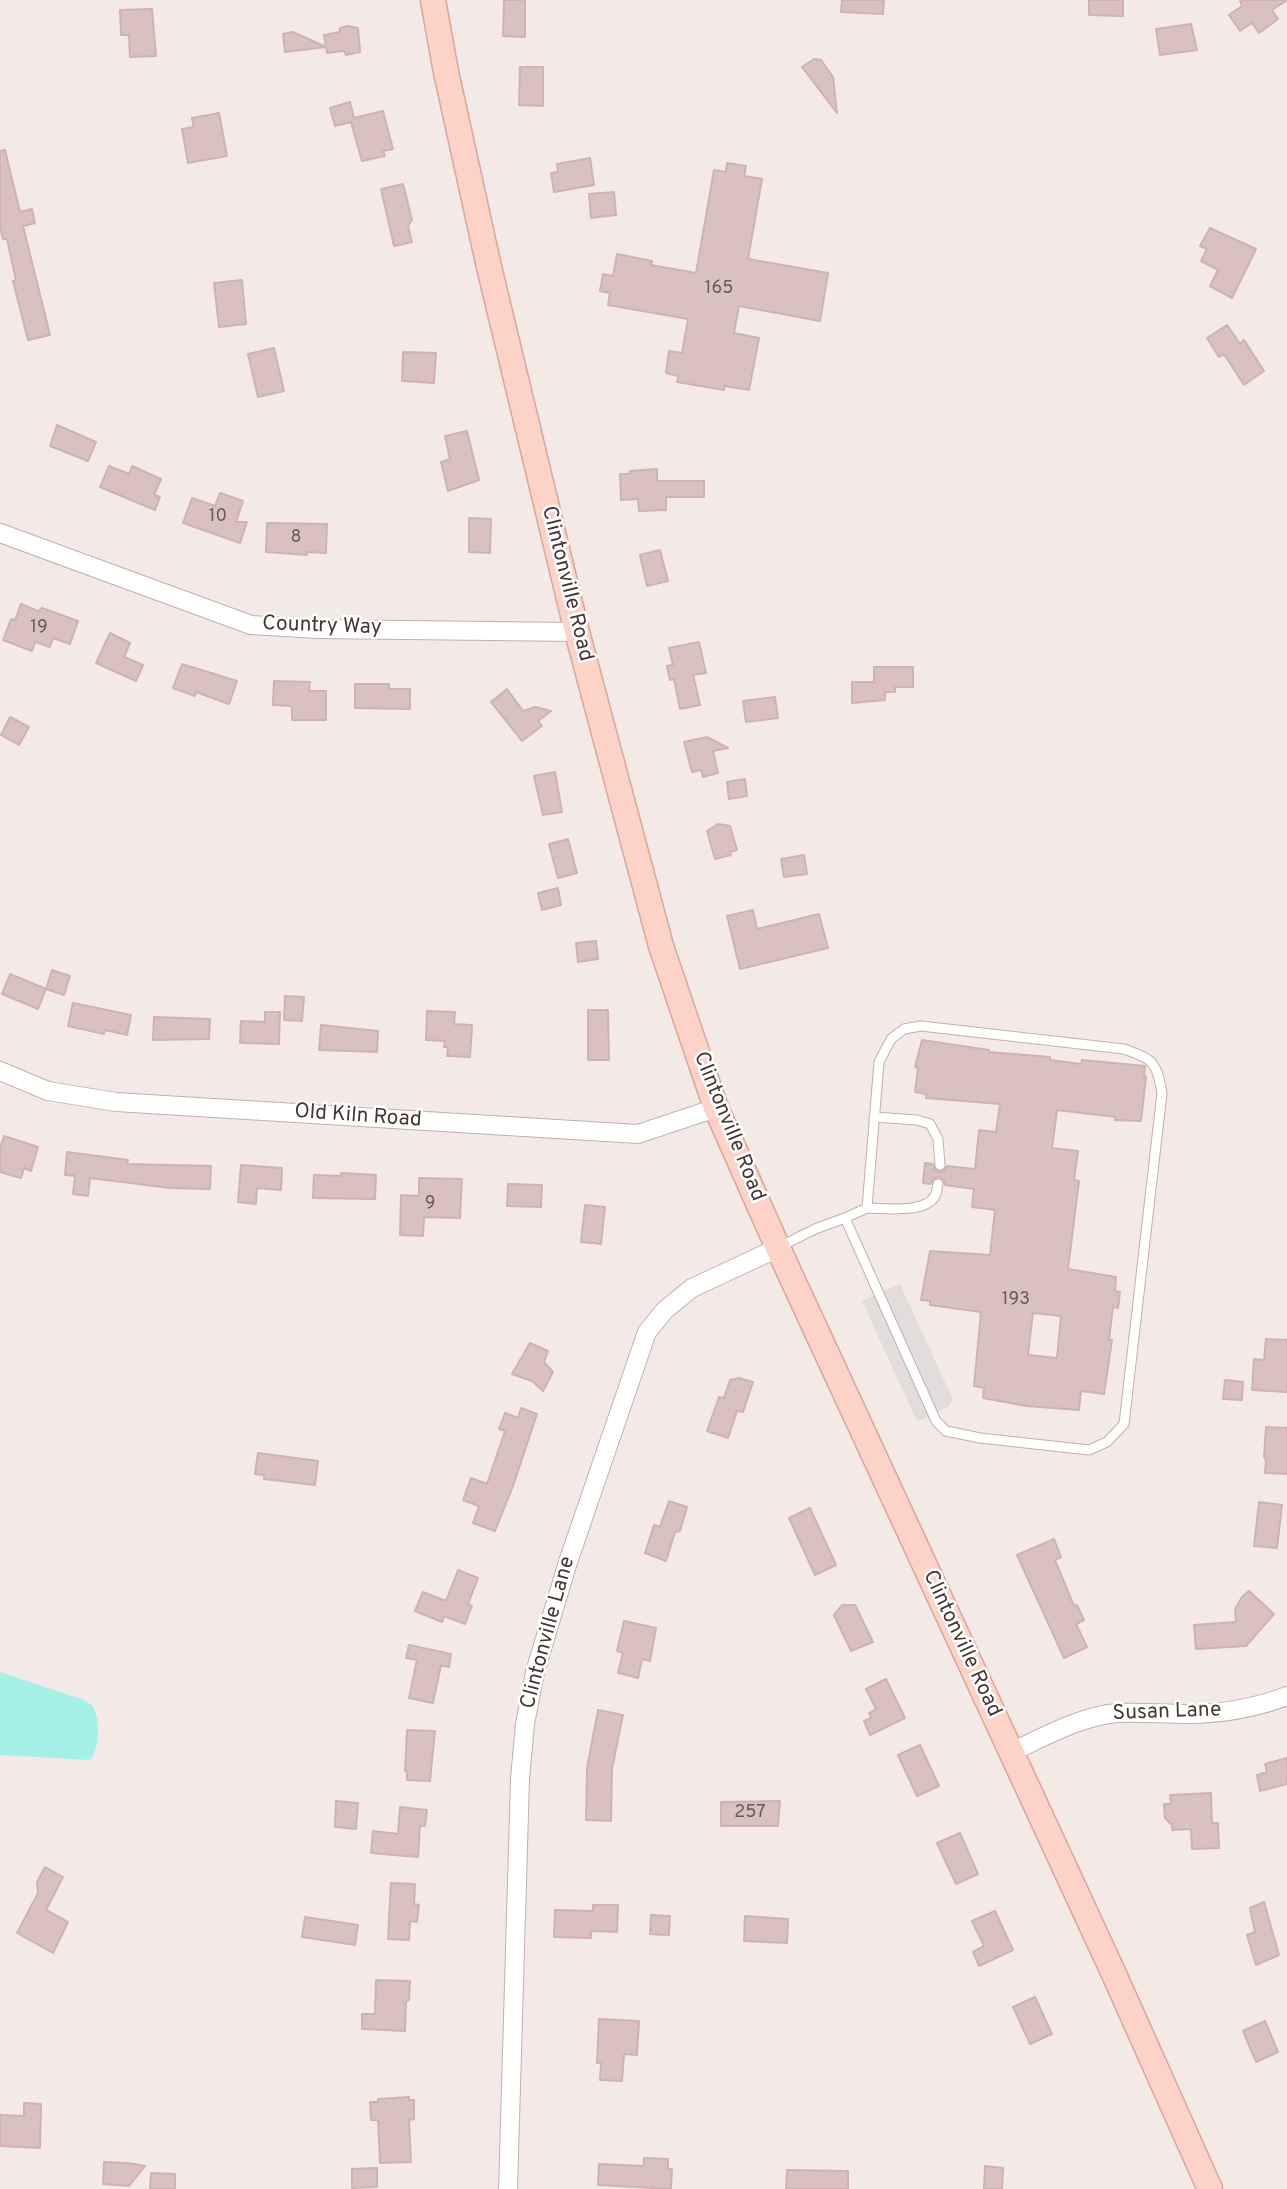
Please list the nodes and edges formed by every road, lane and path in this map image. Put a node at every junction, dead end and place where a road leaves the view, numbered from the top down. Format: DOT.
graph roads {
  1 [pos="433,0"];
  2 [pos="0,533"];
  3 [pos="577,632"];
  4 [pos="0,1071"];
  5 [pos="716,1108"];
  6 [pos="874,1117"];
  7 [pos="940,1165"];
  8 [pos="938,1184"];
  9 [pos="867,1208"];
  10 [pos="845,1218"];
  11 [pos="778,1248"];
  12 [pos="1287,1696"];
  13 [pos="1011,1752"];
  14 [pos="508,2189"];
  15 [pos="1210,2189"];
  1 -- 3 [label="main road, Clintonville Road"];
  2 -- 3 [label="street, Country Way"];
  3 -- 5 [label="main road, Clintonville Road"];
  4 -- 5 [label="street, Old Kiln Road"];
  5 -- 11 [label="main road, Clintonville Road"];
  6 -- 7 [label="lane"];
  6 -- 9 [label="lane"];
  6 -- 10 [label="lane"];
  8 -- 9 [label="lane"];
  9 -- 10 [label="lane"];
  10 -- 11 [label="lane"];
  11 -- 13 [label="main road, Clintonville Road"];
  11 -- 14 [label="street, Clintonville Lane"];
  12 -- 13 [label="street, Susan Lane"];
  13 -- 15 [label="main road, Clintonville Road"];
}
